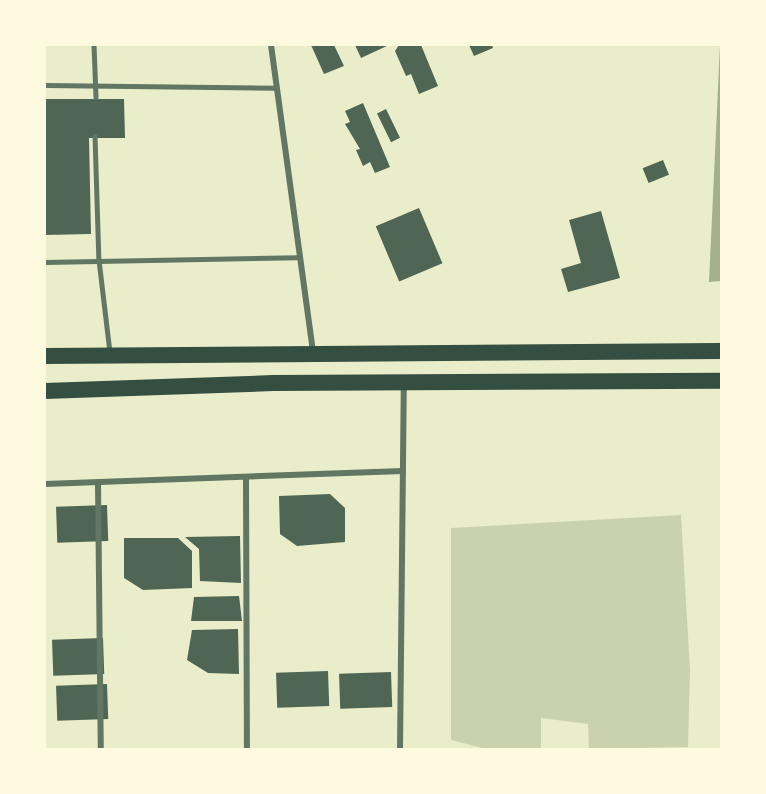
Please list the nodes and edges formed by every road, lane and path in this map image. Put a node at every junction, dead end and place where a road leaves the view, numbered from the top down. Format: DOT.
graph roads {
  1 [pos="94,45"];
  2 [pos="271,45"];
  3 [pos="95,84"];
  4 [pos="45,85"];
  5 [pos="276,88"];
  6 [pos="96,98"];
  7 [pos="95,136"];
  8 [pos="297,257"];
  9 [pos="99,260"];
  10 [pos="45,262"];
  11 [pos="721,351"];
  12 [pos="313,352"];
  13 [pos="110,354"];
  14 [pos="45,357"];
  15 [pos="721,381"];
  16 [pos="404,382"];
  17 [pos="45,391"];
  18 [pos="403,471"];
  19 [pos="246,480"];
  20 [pos="98,483"];
  21 [pos="45,484"];
  22 [pos="101,749"];
  23 [pos="247,749"];
  24 [pos="400,749"];
  1 -- 3 [label="lane"];
  2 -- 5 [label="street"];
  3 -- 4 [label="lane"];
  3 -- 5 [label="lane"];
  3 -- 6 [label="lane"];
  5 -- 8 [label="street"];
  7 -- 9 [label="lane"];
  8 -- 9 [label="lane"];
  8 -- 12 [label="street"];
  9 -- 10 [label="lane"];
  9 -- 13 [label="lane"];
  11 -- 12 [label="highway"];
  12 -- 13 [label="highway"];
  13 -- 14 [label="highway"];
  15 -- 16 [label="highway"];
  16 -- 17 [label="highway"];
  16 -- 18 [label="street"];
  18 -- 19 [label="street"];
  18 -- 24 [label="street"];
  19 -- 20 [label="street"];
  19 -- 23 [label="street"];
  20 -- 21 [label="street"];
  20 -- 22 [label="street"];
}
